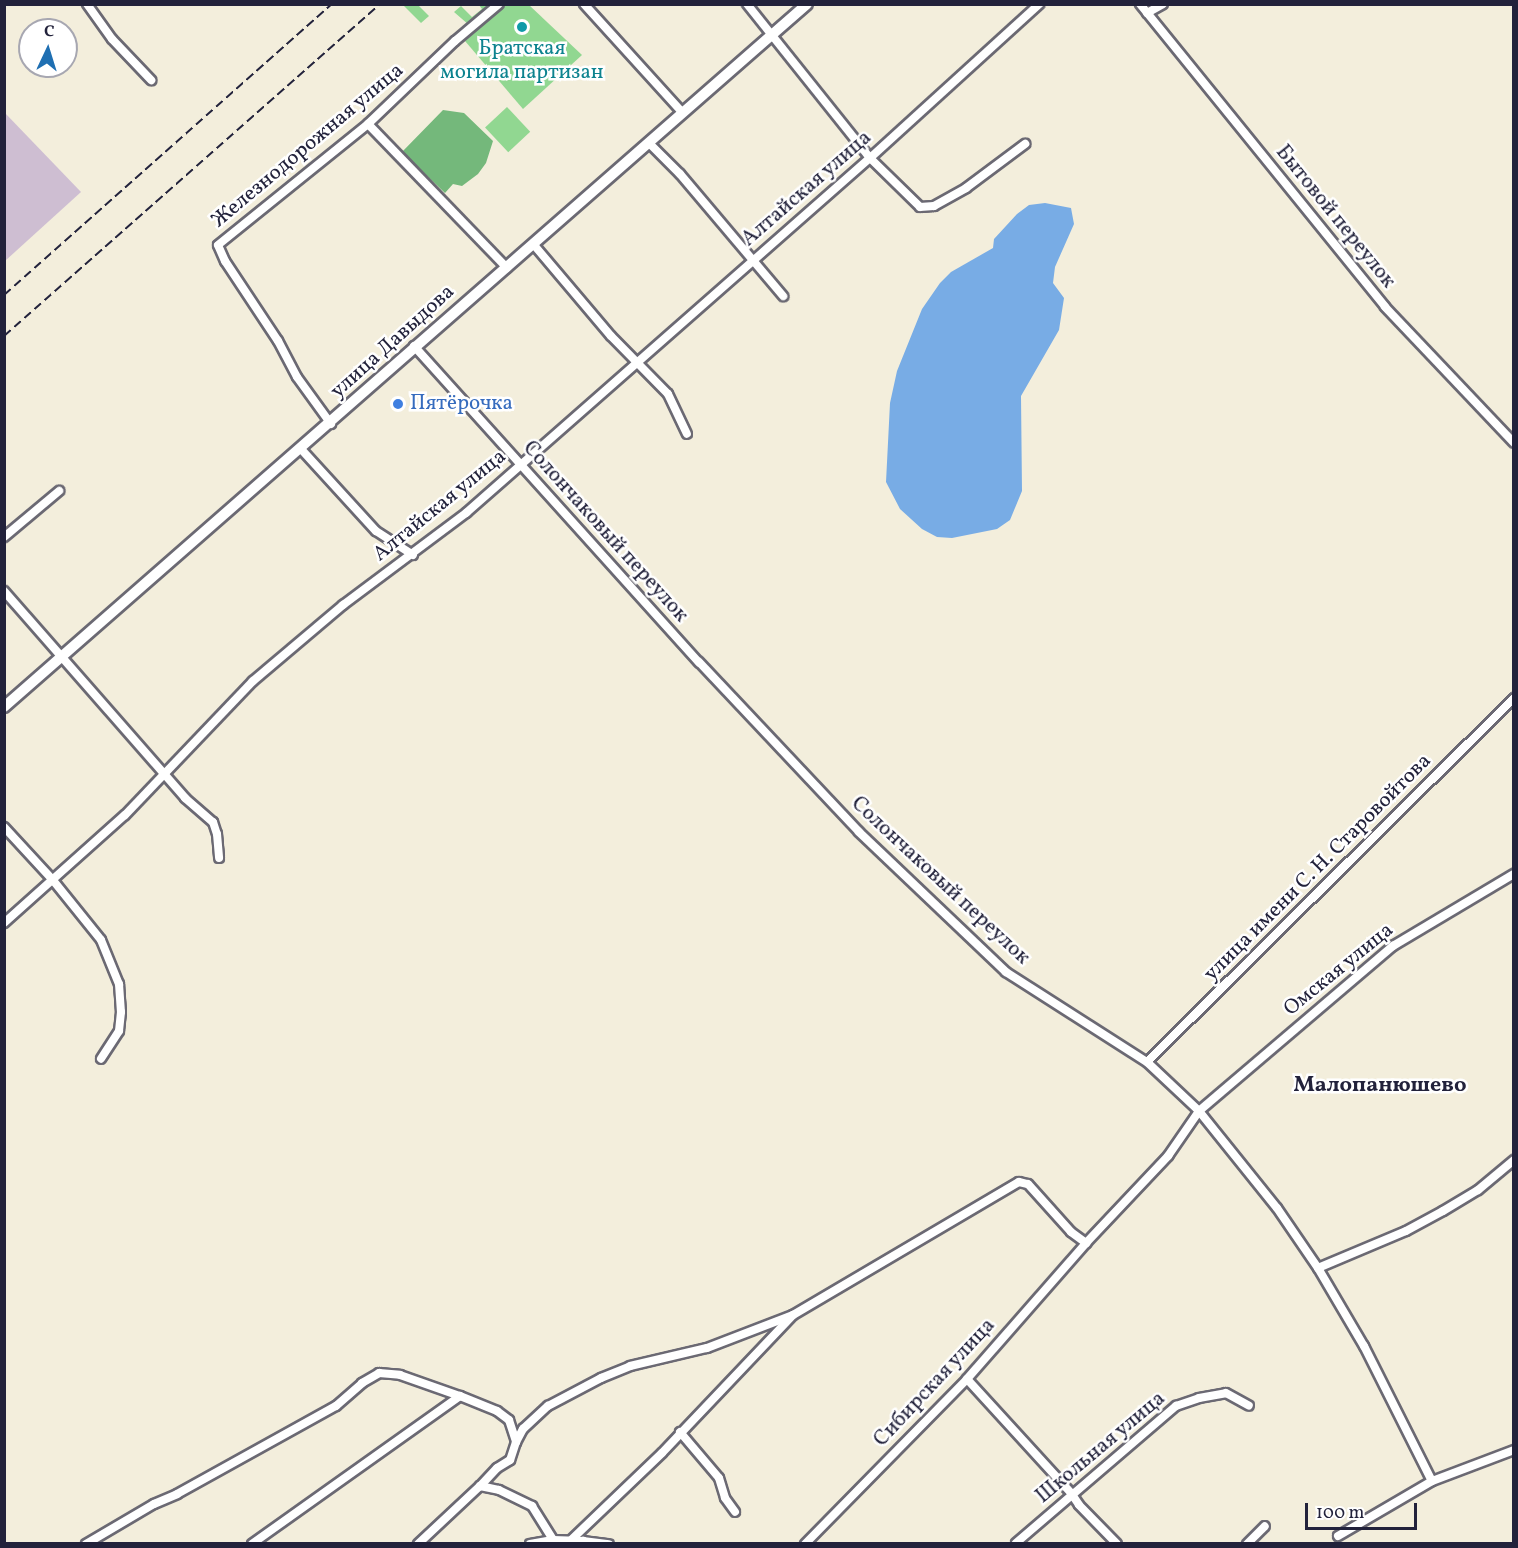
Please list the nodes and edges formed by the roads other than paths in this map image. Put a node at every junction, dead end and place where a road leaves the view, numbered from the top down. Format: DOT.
graph roads {
  1 [pos="87,4"];
  2 [pos="499,4"];
  3 [pos="584,4"];
  4 [pos="747,4"];
  5 [pos="807,4"];
  6 [pos="1039,4"];
  7 [pos="1140,4"];
  8 [pos="1163,4"];
  9 [pos="1147,13"];
  10 [pos="772,36"];
  11 [pos="151,80"];
  12 [pos="683,113"];
  13 [pos="368,124"];
  14 [pos="649,143"];
  15 [pos="1025,144"];
  16 [pos="870,158"];
  17 [pos="534,245"];
  18 [pos="752,260"];
  19 [pos="507,268"];
  20 [pos="783,296"];
  21 [pos="414,346"];
  22 [pos="638,362"];
  23 [pos="331,424"];
  24 [pos="687,434"];
  25 [pos="1514,443"];
  26 [pos="302,449"];
  27 [pos="520,464"];
  28 [pos="58,491"];
  29 [pos="4,537"];
  30 [pos="412,555"];
  31 [pos="4,591"];
  32 [pos="63,657"];
  33 [pos="1514,698"];
  34 [pos="4,707"];
  35 [pos="163,773"];
  36 [pos="4,827"];
  37 [pos="219,858"];
  38 [pos="1514,874"];
  39 [pos="52,879"];
  40 [pos="4,923"];
  41 [pos="101,1059"];
  42 [pos="1147,1062"];
  43 [pos="1199,1111"];
  44 [pos="1514,1160"];
  45 [pos="1086,1243"];
  46 [pos="1318,1268"];
  47 [pos="793,1315"];
  48 [pos="967,1379"];
  49 [pos="460,1396"];
  50 [pos="1249,1406"];
  51 [pos="680,1432"];
  52 [pos="516,1442"];
  53 [pos="1514,1450"];
  54 [pos="1432,1481"];
  55 [pos="480,1486"];
  56 [pos="1071,1493"];
  57 [pos="735,1512"];
  58 [pos="1265,1526"];
  59 [pos="1338,1536"];
  60 [pos="553,1540"];
  61 [pos="571,1540"];
  62 [pos="582,1542"];
  63 [pos="1016,1543"];
  64 [pos="86,1544"];
  65 [pos="252,1544"];
  66 [pos="418,1544"];
  67 [pos="530,1544"];
  68 [pos="609,1544"];
  69 [pos="805,1544"];
  70 [pos="1117,1544"];
  71 [pos="1247,1544"];
  1 -- 11 [label="street"];
  2 -- 13 [label="street, Железнодорожная улица"];
  3 -- 12 [label="street"];
  4 -- 10 [label="street"];
  5 -- 10 [label="main road, улица Давыдова"];
  6 -- 16 [label="street, Алтайская улица"];
  7 -- 9 [label="street, Бытовой переулок"];
  8 -- 9 [label="street"];
  9 -- 25 [label="street, Бытовой переулок"];
  10 -- 12 [label="main road, улица Давыдова"];
  10 -- 16 [label="street"];
  12 -- 14 [label="main road, улица Давыдова"];
  13 -- 19 [label="street"];
  13 -- 23 [label="street, Железнодорожная улица"];
  14 -- 17 [label="main road, улица Давыдова"];
  14 -- 18 [label="street"];
  15 -- 16 [label="street"];
  16 -- 18 [label="street, Алтайская улица"];
  17 -- 19 [label="main road, улица Давыдова"];
  17 -- 22 [label="street"];
  18 -- 20 [label="street"];
  18 -- 22 [label="street, Алтайская улица"];
  19 -- 21 [label="main road, улица Давыдова"];
  21 -- 23 [label="main road, улица Давыдова"];
  21 -- 27 [label="street, Солончаковый переулок"];
  22 -- 24 [label="street"];
  22 -- 27 [label="street, Алтайская улица"];
  23 -- 26 [label="main road, улица Давыдова"];
  26 -- 30 [label="street"];
  26 -- 32 [label="main road, улица Давыдова"];
  27 -- 30 [label="street, Алтайская улица"];
  27 -- 42 [label="street, Солончаковый переулок"];
  28 -- 29 [label="street"];
  30 -- 35 [label="street, Алтайская улица"];
  31 -- 32 [label="street"];
  32 -- 34 [label="main road, улица Давыдова"];
  32 -- 35 [label="street"];
  33 -- 42 [label="street, улица имени С. Н. Старовойтова"];
  35 -- 37 [label="street"];
  35 -- 39 [label="street, Алтайская улица"];
  36 -- 39 [label="street"];
  38 -- 43 [label="street, Омская улица"];
  39 -- 40 [label="street, Алтайская улица"];
  39 -- 41 [label="street"];
  42 -- 43 [label="street, Солончаковый переулок"];
  43 -- 45 [label="street, Сибирская улица"];
  43 -- 46 [label="street, Солончаковый переулок"];
  44 -- 46 [label="street"];
  45 -- 47 [label="street"];
  45 -- 48 [label="street, Сибирская улица"];
  46 -- 54 [label="street, Солончаковый переулок"];
  47 -- 51 [label="street"];
  47 -- 52 [label="street"];
  48 -- 56 [label="street"];
  48 -- 69 [label="street, Сибирская улица"];
  49 -- 52 [label="street"];
  49 -- 64 [label="street"];
  49 -- 65 [label="street"];
  50 -- 56 [label="street, Школьная улица"];
  51 -- 57 [label="street"];
  51 -- 61 [label="street"];
  52 -- 55 [label="street"];
  53 -- 54 [label="street"];
  54 -- 59 [label="street"];
  55 -- 60 [label="street"];
  55 -- 66 [label="street"];
  56 -- 63 [label="street, Школьная улица"];
  56 -- 70 [label="street"];
  58 -- 71 [label="street"];
  60 -- 61 [label="street"];
  60 -- 67 [label="street"];
  61 -- 62 [label="street"];
  62 -- 68 [label="street"];
}
